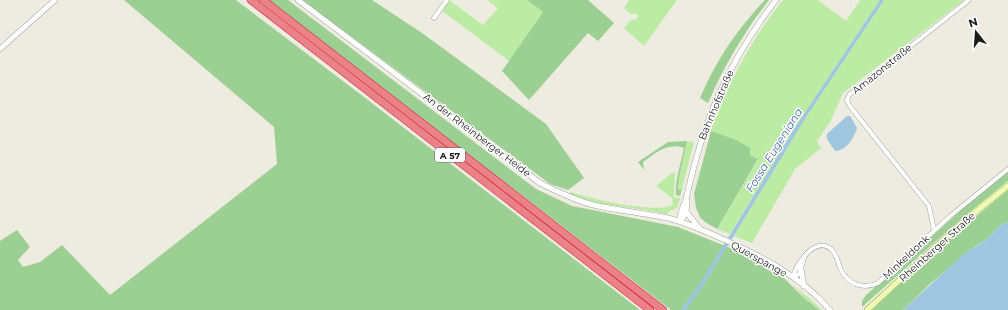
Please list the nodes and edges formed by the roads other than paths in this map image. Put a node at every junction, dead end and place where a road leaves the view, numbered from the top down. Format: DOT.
graph roads {
  1 [pos="55,0"];
  2 [pos="251,0"];
  3 [pos="263,0"];
  4 [pos="298,0"];
  5 [pos="447,0"];
  6 [pos="776,0"];
  7 [pos="968,0"];
  8 [pos="434,18"];
  9 [pos="0,49"];
  10 [pos="1008,169"];
  11 [pos="1008,186"];
  12 [pos="687,198"];
  13 [pos="686,211"];
  14 [pos="680,222"];
  15 [pos="699,229"];
  16 [pos="934,230"];
  17 [pos="806,254"];
  18 [pos="802,269"];
  19 [pos="793,277"];
  20 [pos="804,286"];
  21 [pos="650,310"];
  22 [pos="663,310"];
  23 [pos="830,310"];
  24 [pos="867,310"];
  1 -- 9 [label="street"];
  2 -- 21 [label="highway, A 57"];
  3 -- 22 [label="highway, A 57"];
  4 -- 14 [label="street, An der Rheinberger Heide"];
  5 -- 8 [label="street"];
  6 -- 12 [label="street, Bahnhofstraße"];
  7 -- 16 [label="street, Amazonstraße"];
  10 -- 16 [label="street, Minkeldonk"];
  11 -- 24 [label="main road, Rheinberger Straße"];
  12 -- 13 [label="street, Bahnhofstraße"];
  12 -- 14 [label="street, Bahnhofstraße"];
  13 -- 14 [label="street, Bahnhofstraße"];
  13 -- 15 [label="street"];
  14 -- 15 [label="street, Querspange"];
  15 -- 19 [label="street, Querspange"];
  16 -- 17 [label="street, Minkeldonk"];
  17 -- 18 [label="street"];
  17 -- 19 [label="street"];
  18 -- 19 [label="street"];
  18 -- 20 [label="street"];
  19 -- 20 [label="street, Querspange"];
  20 -- 23 [label="street, Querspange"];
}
